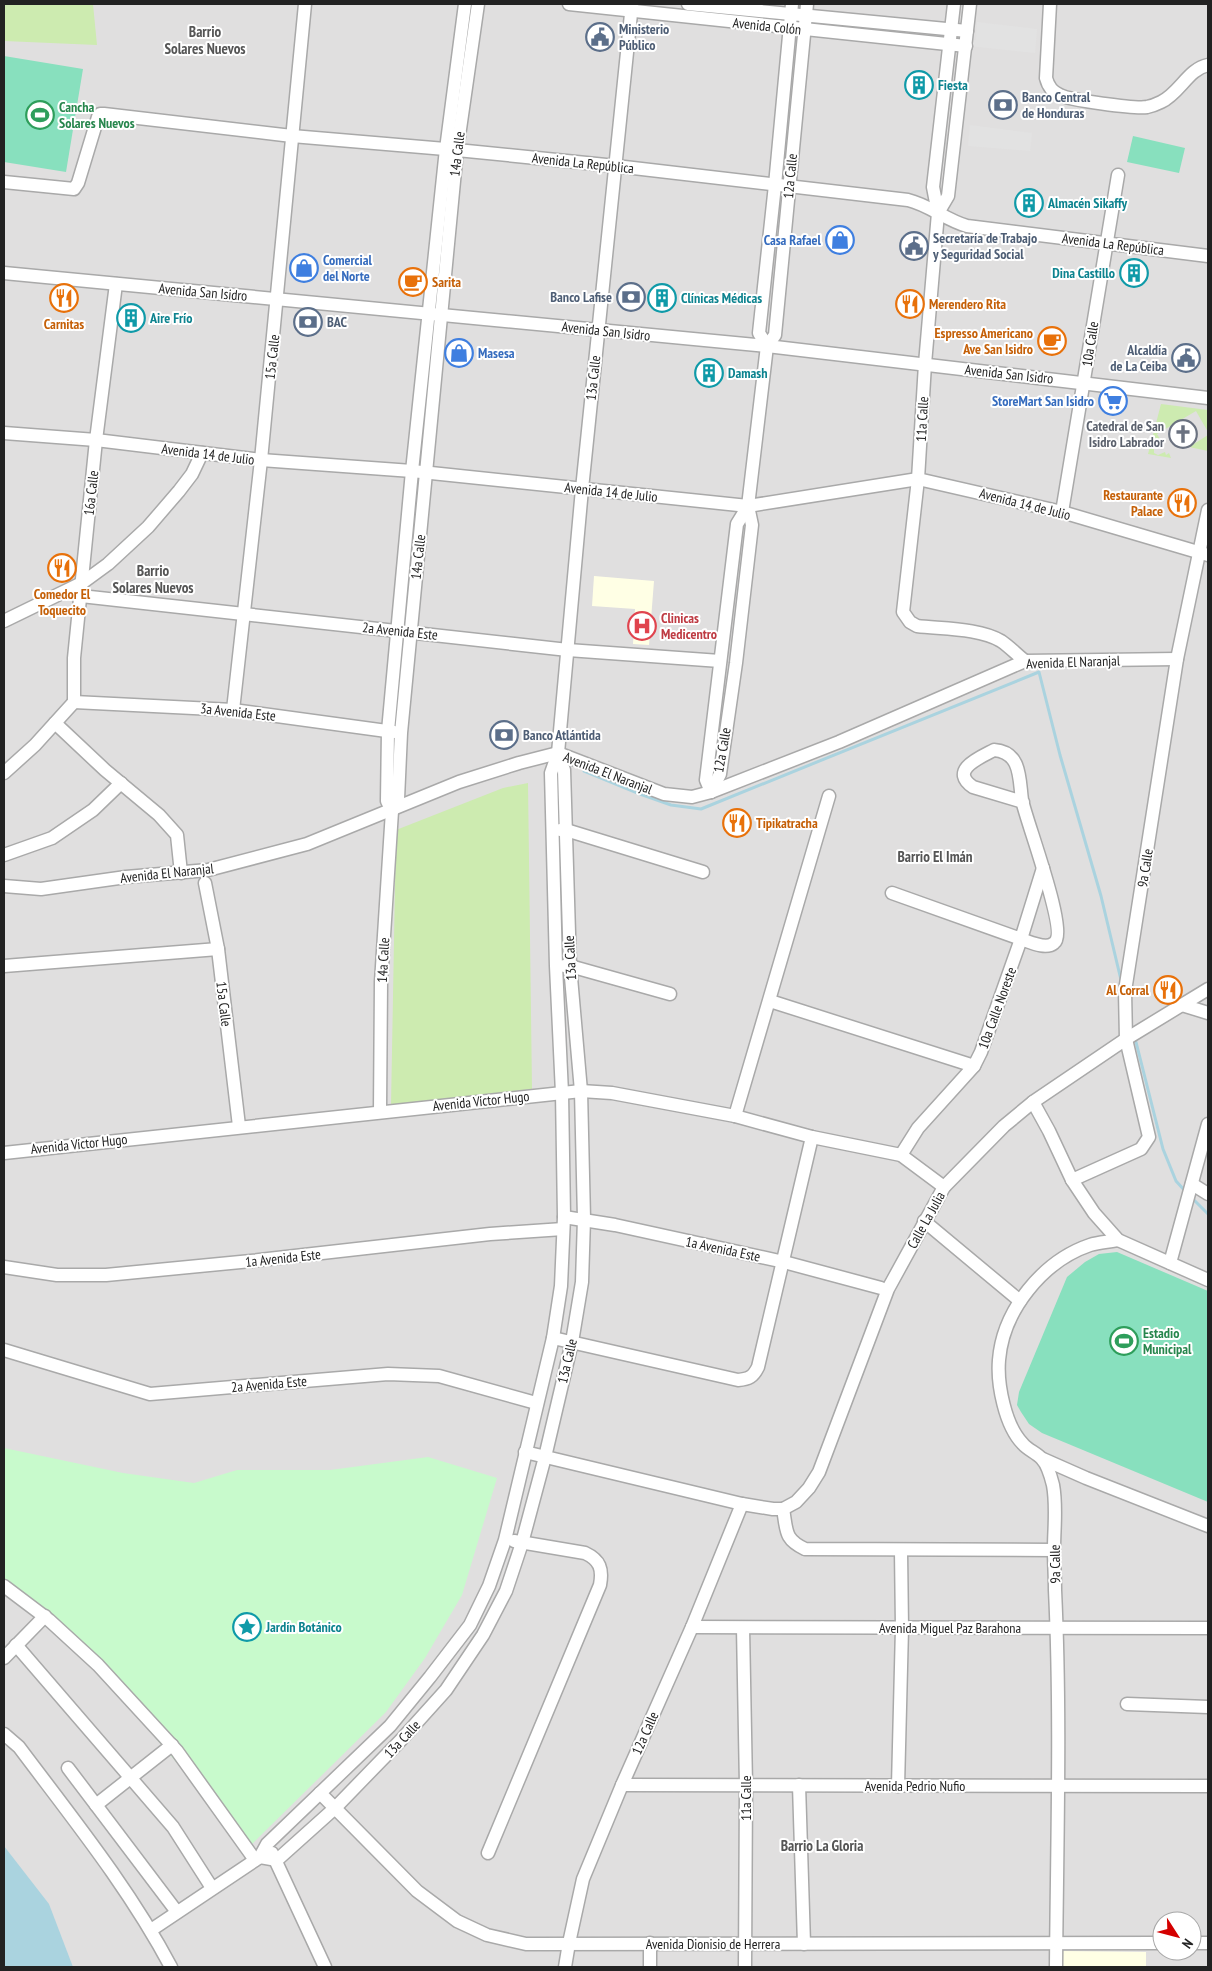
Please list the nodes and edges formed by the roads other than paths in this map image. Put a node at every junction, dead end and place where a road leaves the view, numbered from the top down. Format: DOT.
graph roads {
  1 [pos="305,4"];
  2 [pos="465,4"];
  3 [pos="478,4"];
  4 [pos="569,4"];
  5 [pos="688,4"];
  6 [pos="954,4"];
  7 [pos="970,4"];
  8 [pos="1050,4"];
  9 [pos="632,8"];
  10 [pos="791,9"];
  11 [pos="806,10"];
  12 [pos="790,28"];
  13 [pos="950,28"];
  14 [pos="804,30"];
  15 [pos="967,31"];
  16 [pos="949,45"];
  17 [pos="966,46"];
  18 [pos="1208,65"];
  19 [pos="292,136"];
  20 [pos="452,149"];
  21 [pos="616,166"];
  22 [pos="1118,175"];
  23 [pos="4,182"];
  24 [pos="776,185"];
  25 [pos="789,187"];
  26 [pos="938,213"];
  27 [pos="1106,244"];
  28 [pos="1208,256"];
  29 [pos="4,273"];
  30 [pos="116,284"];
  31 [pos="278,298"];
  32 [pos="435,314"];
  33 [pos="598,331"];
  34 [pos="767,346"];
  35 [pos="925,364"];
  36 [pos="1084,382"];
  37 [pos="1208,398"];
  38 [pos="4,433"];
  39 [pos="96,440"];
  40 [pos="202,453"];
  41 [pos="261,460"];
  42 [pos="412,471"];
  43 [pos="426,473"];
  44 [pos="918,479"];
  45 [pos="582,489"];
  46 [pos="748,506"];
  47 [pos="1208,510"];
  48 [pos="1062,512"];
  49 [pos="1204,554"];
  50 [pos="82,590"];
  51 [pos="242,615"];
  52 [pos="4,621"];
  53 [pos="405,631"];
  54 [pos="568,650"];
  55 [pos="1177,658"];
  56 [pos="720,661"];
  57 [pos="1025,662"];
  58 [pos="74,702"];
  59 [pos="233,710"];
  60 [pos="55,722"];
  61 [pos="394,732"];
  62 [pos="558,753"];
  63 [pos="4,773"];
  64 [pos="121,783"];
  65 [pos="711,792"];
  66 [pos="829,796"];
  67 [pos="1023,802"];
  68 [pos="392,811"];
  69 [pos="566,830"];
  70 [pos="553,831"];
  71 [pos="4,855"];
  72 [pos="1043,868"];
  73 [pos="703,872"];
  74 [pos="181,873"];
  75 [pos="205,882"];
  76 [pos="4,886"];
  77 [pos="892,893"];
  78 [pos="1021,939"];
  79 [pos="218,949"];
  80 [pos="4,966"];
  81 [pos="556,966"];
  82 [pos="570,966"];
  83 [pos="1208,990"];
  84 [pos="670,994"];
  85 [pos="770,1000"];
  86 [pos="1182,1005"];
  87 [pos="1208,1013"];
  88 [pos="1126,1039"];
  89 [pos="974,1066"];
  90 [pos="581,1091"];
  91 [pos="562,1093"];
  92 [pos="1033,1102"];
  93 [pos="380,1111"];
  94 [pos="734,1116"];
  95 [pos="1208,1124"];
  96 [pos="240,1126"];
  97 [pos="812,1137"];
  98 [pos="4,1152"];
  99 [pos="901,1155"];
  100 [pos="1072,1180"];
  101 [pos="1192,1184"];
  102 [pos="944,1187"];
  103 [pos="1208,1194"];
  104 [pos="584,1219"];
  105 [pos="924,1222"];
  106 [pos="563,1223"];
  107 [pos="1118,1240"];
  108 [pos="784,1262"];
  109 [pos="1170,1263"];
  110 [pos="4,1267"];
  111 [pos="1208,1280"];
  112 [pos="881,1288"];
  113 [pos="1020,1301"];
  114 [pos="553,1338"];
  115 [pos="572,1342"];
  116 [pos="4,1350"];
  117 [pos="536,1403"];
  118 [pos="525,1452"];
  119 [pos="545,1457"];
  120 [pos="1043,1459"];
  121 [pos="742,1504"];
  122 [pos="783,1510"];
  123 [pos="1208,1526"];
  124 [pos="504,1540"];
  125 [pos="522,1543"];
  126 [pos="1054,1550"];
  127 [pos="900,1551"];
  128 [pos="4,1586"];
  129 [pos="45,1616"];
  130 [pos="692,1627"];
  131 [pos="743,1628"];
  132 [pos="902,1628"];
  133 [pos="1058,1628"];
  134 [pos="1208,1628"];
  135 [pos="16,1645"];
  136 [pos="4,1658"];
  137 [pos="430,1677"];
  138 [pos="446,1690"];
  139 [pos="1126,1704"];
  140 [pos="1208,1707"];
  141 [pos="4,1734"];
  142 [pos="172,1745"];
  143 [pos="68,1768"];
  144 [pos="130,1778"];
  145 [pos="622,1785"];
  146 [pos="746,1785"];
  147 [pos="799,1786"];
  148 [pos="898,1786"];
  149 [pos="1059,1786"];
  150 [pos="1208,1786"];
  151 [pos="320,1793"];
  152 [pos="96,1805"];
  153 [pos="335,1808"];
  154 [pos="267,1844"];
  155 [pos="488,1852"];
  156 [pos="257,1858"];
  157 [pos="277,1860"];
  158 [pos="212,1888"];
  159 [pos="177,1912"];
  160 [pos="151,1930"];
  161 [pos="569,1943"];
  162 [pos="650,1943"];
  163 [pos="1056,1943"];
  164 [pos="1152,1943"];
  165 [pos="745,1944"];
  166 [pos="804,1944"];
  167 [pos="171,1967"];
  168 [pos="325,1967"];
  169 [pos="565,1967"];
  170 [pos="650,1967"];
  171 [pos="745,1967"];
  172 [pos="1056,1967"];
  1 -- 19 [label="street, 15a Calle"];
  2 -- 20 [label="street, 14a Calle"];
  3 -- 20 [label="street, 14a Calle"];
  4 -- 9 [label="street, Avenida Colón"];
  5 -- 10 [label="street, Avenida Colón"];
  6 -- 13 [label="street"];
  7 -- 15 [label="street"];
  8 -- 18 [label="street"];
  9 -- 12 [label="street, Avenida Colón"];
  9 -- 21 [label="street, 13a Calle"];
  10 -- 11 [label="street, Avenida Colón"];
  10 -- 12 [label="street, 12a Calle"];
  11 -- 13 [label="street, Avenida Colón"];
  11 -- 14 [label="street, 12a Calle"];
  12 -- 14 [label="street, Avenida Colón"];
  12 -- 24 [label="street, 12a Calle"];
  13 -- 15 [label="street, Avenida Colón"];
  13 -- 16 [label="street"];
  14 -- 16 [label="street, Avenida Colón"];
  14 -- 25 [label="street, 12a Calle"];
  15 -- 17 [label="street"];
  16 -- 17 [label="street, Avenida Colón"];
  16 -- 26 [label="street"];
  17 -- 26 [label="street"];
  19 -- 20 [label="street, Avenida La República"];
  19 -- 23 [label="street, Avenida La República"];
  19 -- 31 [label="street, 15a Calle"];
  20 -- 21 [label="street, Avenida La República"];
  20 -- 32 [label="street, 14a Calle"];
  21 -- 24 [label="street, Avenida La República"];
  21 -- 33 [label="street, 13a Calle"];
  22 -- 27 [label="street, 10a Calle"];
  24 -- 25 [label="street, Avenida La República"];
  24 -- 34 [label="street, 12a Calle"];
  25 -- 26 [label="street, Avenida La República"];
  25 -- 34 [label="street, 12a Calle"];
  26 -- 27 [label="street, Avenida La República"];
  26 -- 35 [label="street, 11a Calle"];
  27 -- 28 [label="street, Avenida La República"];
  27 -- 36 [label="street, 10a Calle"];
  29 -- 30 [label="street, Avenida San Isidro"];
  30 -- 31 [label="street, Avenida San Isidro"];
  30 -- 39 [label="street, 16a Calle"];
  31 -- 32 [label="street, Avenida San Isidro"];
  31 -- 41 [label="street, 15a Calle"];
  32 -- 33 [label="street, Avenida San Isidro"];
  32 -- 42 [label="street, 14a Calle"];
  32 -- 43 [label="street, 14a Calle"];
  33 -- 34 [label="street, Avenida San Isidro"];
  33 -- 45 [label="street, 13a Calle"];
  34 -- 35 [label="street, Avenida San Isidro"];
  34 -- 46 [label="street, 12a Calle"];
  35 -- 36 [label="street, Avenida San Isidro"];
  35 -- 44 [label="street, 11a Calle"];
  36 -- 37 [label="street, Avenida San Isidro"];
  36 -- 48 [label="street, 10a Calle"];
  38 -- 39 [label="street, Avenida 14 de Julio"];
  39 -- 40 [label="street, Avenida 14 de Julio"];
  39 -- 50 [label="street, 16a Calle"];
  40 -- 41 [label="street, Avenida 14 de Julio"];
  40 -- 50 [label="street"];
  41 -- 42 [label="street, Avenida 14 de Julio"];
  41 -- 51 [label="street, 15a Calle"];
  42 -- 43 [label="street, Avenida 14 de Julio"];
  42 -- 53 [label="street, 14a Calle"];
  43 -- 45 [label="street, Avenida 14 de Julio"];
  43 -- 53 [label="street, 14a Calle"];
  44 -- 46 [label="street, Avenida 14 de Julio"];
  44 -- 48 [label="street, Avenida 14 de Julio"];
  44 -- 57 [label="street, 11a Calle"];
  45 -- 46 [label="street, Avenida 14 de Julio"];
  45 -- 54 [label="street, 13a Calle"];
  46 -- 56 [label="street, 12a Calle"];
  46 -- 65 [label="street, 12a Calle"];
  47 -- 49 [label="street, 9a Calle"];
  48 -- 49 [label="street, Avenida 14 de Julio"];
  49 -- 55 [label="street, 9a Calle"];
  50 -- 51 [label="street, 2a Avenida Este"];
  50 -- 52 [label="street"];
  50 -- 58 [label="street, 16a Calle"];
  51 -- 53 [label="street, 2a Avenida Este"];
  51 -- 59 [label="street, 15a Calle"];
  53 -- 54 [label="street, 2a Avenida Este"];
  53 -- 61 [label="street, 14a Calle"];
  54 -- 56 [label="street, 2a Avenida Este"];
  54 -- 62 [label="street, 13a Calle"];
  55 -- 57 [label="street, Avenida El Naranjal"];
  55 -- 88 [label="street, 9a Calle"];
  56 -- 65 [label="street, 12a Calle"];
  57 -- 65 [label="street, Avenida El Naranjal"];
  58 -- 59 [label="street, 3a Avenida Este"];
  58 -- 60 [label="street"];
  59 -- 61 [label="street, 3a Avenida Este"];
  60 -- 63 [label="street"];
  60 -- 64 [label="street"];
  61 -- 68 [label="street, 14a Calle"];
  62 -- 65 [label="street, Avenida El Naranjal"];
  62 -- 68 [label="street, Avenida El Naranjal"];
  62 -- 69 [label="street, 13a Calle"];
  62 -- 70 [label="street, 13a Calle"];
  64 -- 71 [label="street"];
  64 -- 74 [label="street"];
  66 -- 85 [label="street"];
  67 -- 67 [label="street"];
  67 -- 72 [label="street"];
  68 -- 74 [label="street, Avenida El Naranjal"];
  68 -- 93 [label="street, 14a Calle"];
  69 -- 70 [label="street"];
  69 -- 73 [label="street"];
  69 -- 82 [label="street, 13a Calle"];
  70 -- 81 [label="street, 13a Calle"];
  72 -- 78 [label="street, 10a Calle Noreste"];
  72 -- 78 [label="street"];
  74 -- 76 [label="street, Avenida El Naranjal"];
  75 -- 79 [label="street, 15a Calle"];
  77 -- 78 [label="street"];
  78 -- 89 [label="street, 10a Calle Noreste"];
  79 -- 80 [label="street"];
  79 -- 96 [label="street, 15a Calle"];
  81 -- 82 [label="street"];
  81 -- 91 [label="street, 13a Calle"];
  82 -- 84 [label="street"];
  82 -- 90 [label="street, 13a Calle"];
  83 -- 86 [label="street, Calle La Julia"];
  85 -- 89 [label="street"];
  85 -- 94 [label="street"];
  86 -- 87 [label="street"];
  86 -- 88 [label="street, Calle La Julia"];
  88 -- 92 [label="street, Calle La Julia"];
  88 -- 100 [label="street, 9a Calle"];
  89 -- 99 [label="street, 10a Calle Noreste"];
  90 -- 91 [label="street, Avenida Víctor Hugo"];
  90 -- 94 [label="street, Avenida Víctor Hugo"];
  90 -- 104 [label="street, 13a Calle"];
  91 -- 93 [label="street, Avenida Víctor Hugo"];
  91 -- 106 [label="street, 13a Calle"];
  92 -- 100 [label="street"];
  92 -- 102 [label="street, Calle La Julia"];
  93 -- 96 [label="street, Avenida Víctor Hugo"];
  94 -- 97 [label="street, Avenida Víctor Hugo"];
  95 -- 101 [label="street"];
  96 -- 98 [label="street, Avenida Víctor Hugo"];
  97 -- 99 [label="street, Avenida Víctor Hugo"];
  97 -- 108 [label="street"];
  99 -- 102 [label="street, Avenida Víctor Hugo"];
  100 -- 107 [label="street"];
  101 -- 103 [label="street"];
  101 -- 109 [label="street"];
  102 -- 105 [label="street, Calle La Julia"];
  104 -- 106 [label="street, 1a Avenida Este"];
  104 -- 108 [label="street, 1a Avenida Este"];
  104 -- 115 [label="street, 13a Calle"];
  105 -- 113 [label="street"];
  105 -- 122 [label="street, Calle La Julia"];
  106 -- 110 [label="street, 1a Avenida Este"];
  106 -- 114 [label="street, 13a Calle"];
  107 -- 109 [label="street"];
  107 -- 113 [label="street"];
  108 -- 112 [label="street, 1a Avenida Este"];
  108 -- 115 [label="street"];
  109 -- 111 [label="street"];
  113 -- 120 [label="street"];
  114 -- 115 [label="street"];
  114 -- 117 [label="street, 13a Calle"];
  115 -- 119 [label="street, 13a Calle"];
  116 -- 117 [label="street, 2a Avenida Este"];
  117 -- 118 [label="street, 13a Calle"];
  118 -- 119 [label="street"];
  118 -- 124 [label="street, 13a Calle"];
  119 -- 121 [label="street"];
  119 -- 125 [label="street, 13a Calle"];
  120 -- 123 [label="street"];
  120 -- 126 [label="street, 9a Calle"];
  121 -- 122 [label="street"];
  121 -- 130 [label="street, 12a Calle"];
  122 -- 127 [label="street"];
  124 -- 125 [label="street"];
  124 -- 137 [label="street, 13a Calle"];
  125 -- 138 [label="street, 13a Calle"];
  125 -- 155 [label="street"];
  126 -- 127 [label="street"];
  126 -- 133 [label="street, 9a Calle"];
  127 -- 132 [label="street"];
  128 -- 129 [label="street"];
  129 -- 135 [label="street"];
  129 -- 142 [label="street"];
  130 -- 131 [label="street, Avenida Miguel Paz Barahona"];
  130 -- 145 [label="street, 12a Calle"];
  131 -- 132 [label="street, Avenida Miguel Paz Barahona"];
  131 -- 146 [label="street, 11a Calle"];
  132 -- 133 [label="street, Avenida Miguel Paz Barahona"];
  132 -- 148 [label="street"];
  133 -- 134 [label="street, Avenida Miguel Paz Barahona"];
  133 -- 149 [label="street, 9a Calle"];
  135 -- 136 [label="street"];
  135 -- 144 [label="street"];
  137 -- 138 [label="street"];
  137 -- 151 [label="street, 13a Calle"];
  138 -- 153 [label="street, 13a Calle"];
  139 -- 140 [label="street"];
  141 -- 160 [label="street"];
  142 -- 144 [label="street"];
  142 -- 156 [label="street"];
  143 -- 152 [label="street"];
  144 -- 152 [label="street"];
  144 -- 158 [label="street"];
  145 -- 146 [label="street, Avenida Pedrio Nufio"];
  145 -- 161 [label="street, 12a Calle"];
  146 -- 147 [label="street, Avenida Pedrio Nufio"];
  146 -- 165 [label="street, 11a Calle"];
  147 -- 148 [label="street, Avenida Pedrio Nufio"];
  147 -- 166 [label="street"];
  148 -- 149 [label="street, Avenida Pedrio Nufio"];
  149 -- 150 [label="street, Avenida Pedrio Nufio"];
  149 -- 163 [label="street, 9a Calle"];
  151 -- 153 [label="street, Avenida Dionisio de Herrera"];
  151 -- 154 [label="street, 13a Calle"];
  152 -- 159 [label="street"];
  153 -- 157 [label="street, 13a Calle"];
  153 -- 161 [label="street, Avenida Dionisio de Herrera"];
  154 -- 156 [label="street, 13a Calle"];
  154 -- 157 [label="street"];
  156 -- 157 [label="street"];
  156 -- 158 [label="street, 13a Calle"];
  157 -- 168 [label="street"];
  158 -- 159 [label="street, 13a Calle"];
  159 -- 160 [label="street, 13a Calle"];
  160 -- 167 [label="street"];
  161 -- 162 [label="street, Avenida Dionisio de Herrera"];
  161 -- 169 [label="street, 12a Calle"];
  162 -- 165 [label="street, Avenida Dionisio de Herrera"];
  162 -- 170 [label="street"];
  163 -- 164 [label="street, Avenida Dionisio de Herrera"];
  163 -- 166 [label="street, Avenida Dionisio de Herrera"];
  163 -- 172 [label="street, 9a Calle"];
  165 -- 166 [label="street, Avenida Dionisio de Herrera"];
  165 -- 171 [label="street, 11a Calle"];
}
